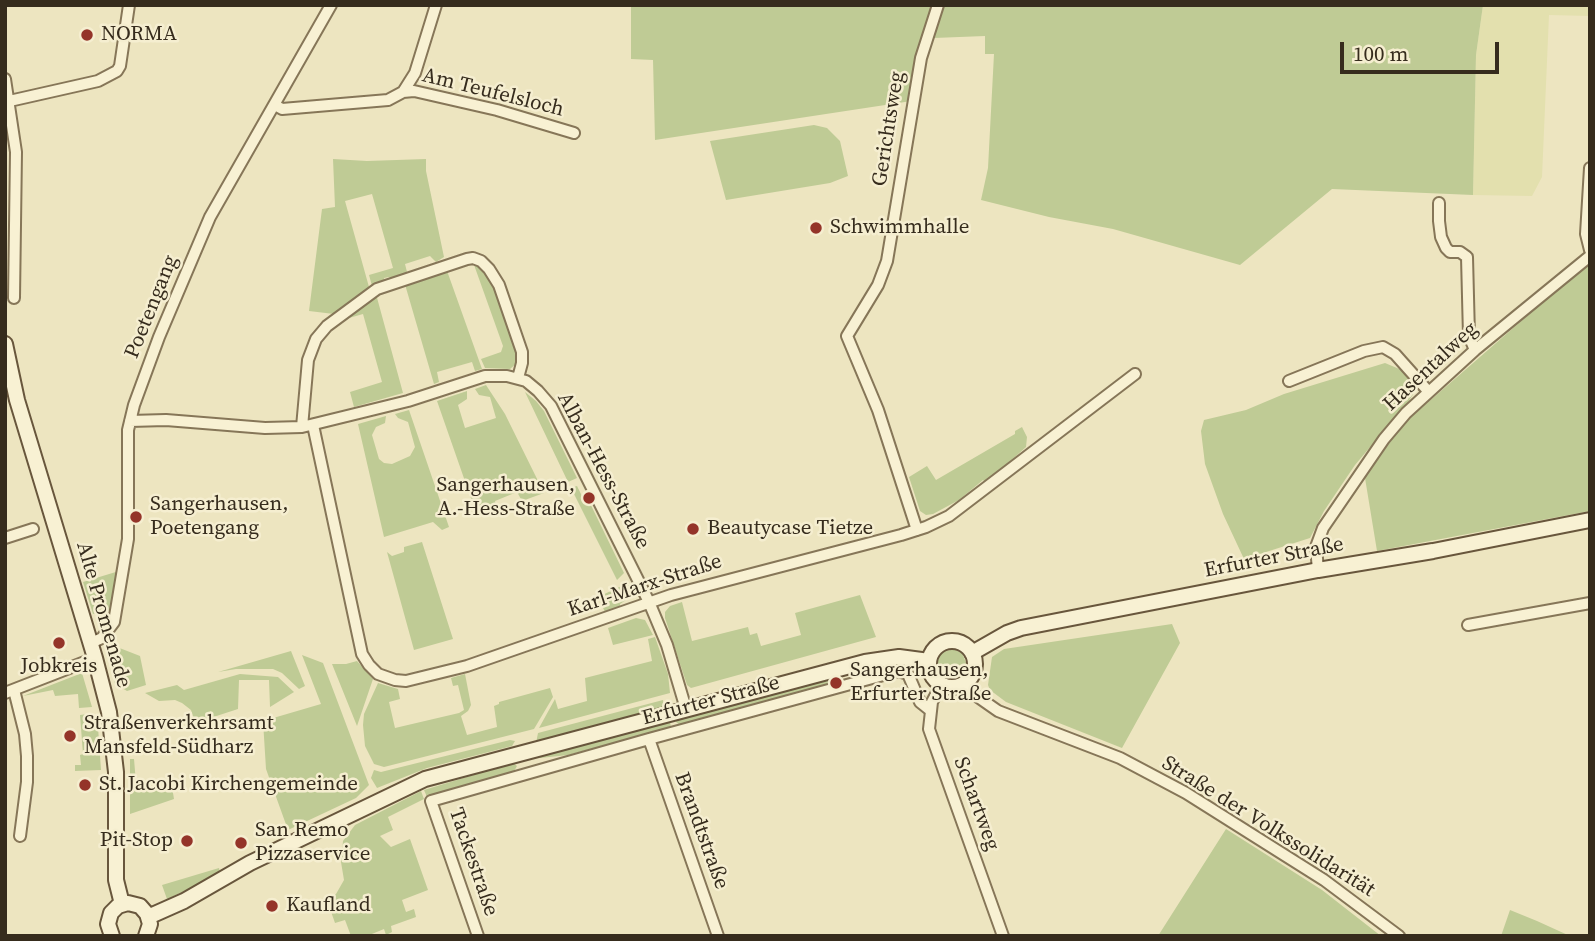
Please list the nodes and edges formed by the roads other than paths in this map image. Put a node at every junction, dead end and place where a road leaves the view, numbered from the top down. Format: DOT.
graph roads {
  1 [pos="129,5"];
  2 [pos="331,5"];
  3 [pos="436,5"];
  4 [pos="938,5"];
  5 [pos="5,79"];
  6 [pos="403,92"];
  7 [pos="7,101"];
  8 [pos="275,105"];
  9 [pos="574,133"];
  10 [pos="1590,168"];
  11 [pos="1439,203"];
  12 [pos="1590,250"];
  13 [pos="1590,256"];
  14 [pos="15,298"];
  15 [pos="5,344"];
  16 [pos="1475,350"];
  17 [pos="1135,374"];
  18 [pos="518,378"];
  19 [pos="1289,381"];
  20 [pos="1428,391"];
  21 [pos="130,421"];
  22 [pos="307,426"];
  23 [pos="1590,520"];
  24 [pos="33,529"];
  25 [pos="916,530"];
  26 [pos="5,538"];
  27 [pos="1318,570"];
  28 [pos="649,602"];
  29 [pos="1590,603"];
  30 [pos="1468,625"];
  31 [pos="91,643"];
  32 [pos="972,653"];
  33 [pos="96,658"];
  34 [pos="929,661"];
  35 [pos="966,682"];
  36 [pos="941,685"];
  37 [pos="10,692"];
  38 [pos="686,709"];
  39 [pos="930,710"];
  40 [pos="649,739"];
  41 [pos="517,754"];
  42 [pos="523,775"];
  43 [pos="431,801"];
  44 [pos="20,836"];
  45 [pos="122,904"];
  46 [pos="148,916"];
  47 [pos="112,936"];
  48 [pos="146,936"];
  49 [pos="478,936"];
  50 [pos="718,936"];
  51 [pos="1003,936"];
  52 [pos="1399,936"];
  1 -- 7 [label="street"];
  2 -- 8 [label="street, Poetengang"];
  3 -- 6 [label="street, Am Teufelsloch"];
  4 -- 25 [label="street, Gerichtsweg"];
  5 -- 7 [label="street"];
  6 -- 8 [label="street, Am Teufelsloch"];
  6 -- 9 [label="street, Am Teufelsloch"];
  7 -- 14 [label="street"];
  8 -- 21 [label="street, Poetengang"];
  10 -- 12 [label="street"];
  11 -- 16 [label="street"];
  13 -- 16 [label="street, Hasentalweg"];
  15 -- 31 [label="main road, Alte Promenade"];
  16 -- 20 [label="street, Hasentalweg"];
  17 -- 25 [label="street, Karl-Marx-Straße"];
  18 -- 22 [label="street"];
  18 -- 22 [label="street"];
  18 -- 28 [label="street, Alban-Hess-Straße"];
  19 -- 20 [label="street"];
  20 -- 27 [label="street, Hasentalweg"];
  21 -- 22 [label="street"];
  21 -- 31 [label="street, Poetengang"];
  22 -- 28 [label="street, Karl-Marx-Straße"];
  23 -- 27 [label="main road, Erfurter Straße"];
  24 -- 26 [label="street"];
  25 -- 28 [label="street, Karl-Marx-Straße"];
  27 -- 32 [label="main road, Erfurter Straße"];
  28 -- 38 [label="street, Alban-Hess-Straße"];
  29 -- 30 [label="street"];
  31 -- 33 [label="main road, Alte Promenade"];
  32 -- 34 [label="main road"];
  32 -- 35 [label="main road"];
  33 -- 37 [label="street"];
  33 -- 45 [label="main road, Alte Promenade"];
  34 -- 36 [label="main road"];
  34 -- 38 [label="main road, Erfurter Straße"];
  35 -- 36 [label="main road"];
  35 -- 52 [label="street, Straße der Volkssolidarität"];
  36 -- 39 [label="street"];
  37 -- 44 [label="street"];
  38 -- 41 [label="main road, Erfurter Straße"];
  39 -- 40 [label="street, Erfurter Straße"];
  39 -- 51 [label="street, Schartweg"];
  40 -- 42 [label="street, Erfurter Straße"];
  40 -- 50 [label="street, Brandtstraße"];
  41 -- 42 [label="street"];
  41 -- 46 [label="main road, Erfurter Straße"];
  42 -- 43 [label="street, Erfurter Straße"];
  43 -- 49 [label="street, Tackestraße"];
  45 -- 46 [label="main road"];
  45 -- 47 [label="main road"];
  46 -- 48 [label="main road"];
}
